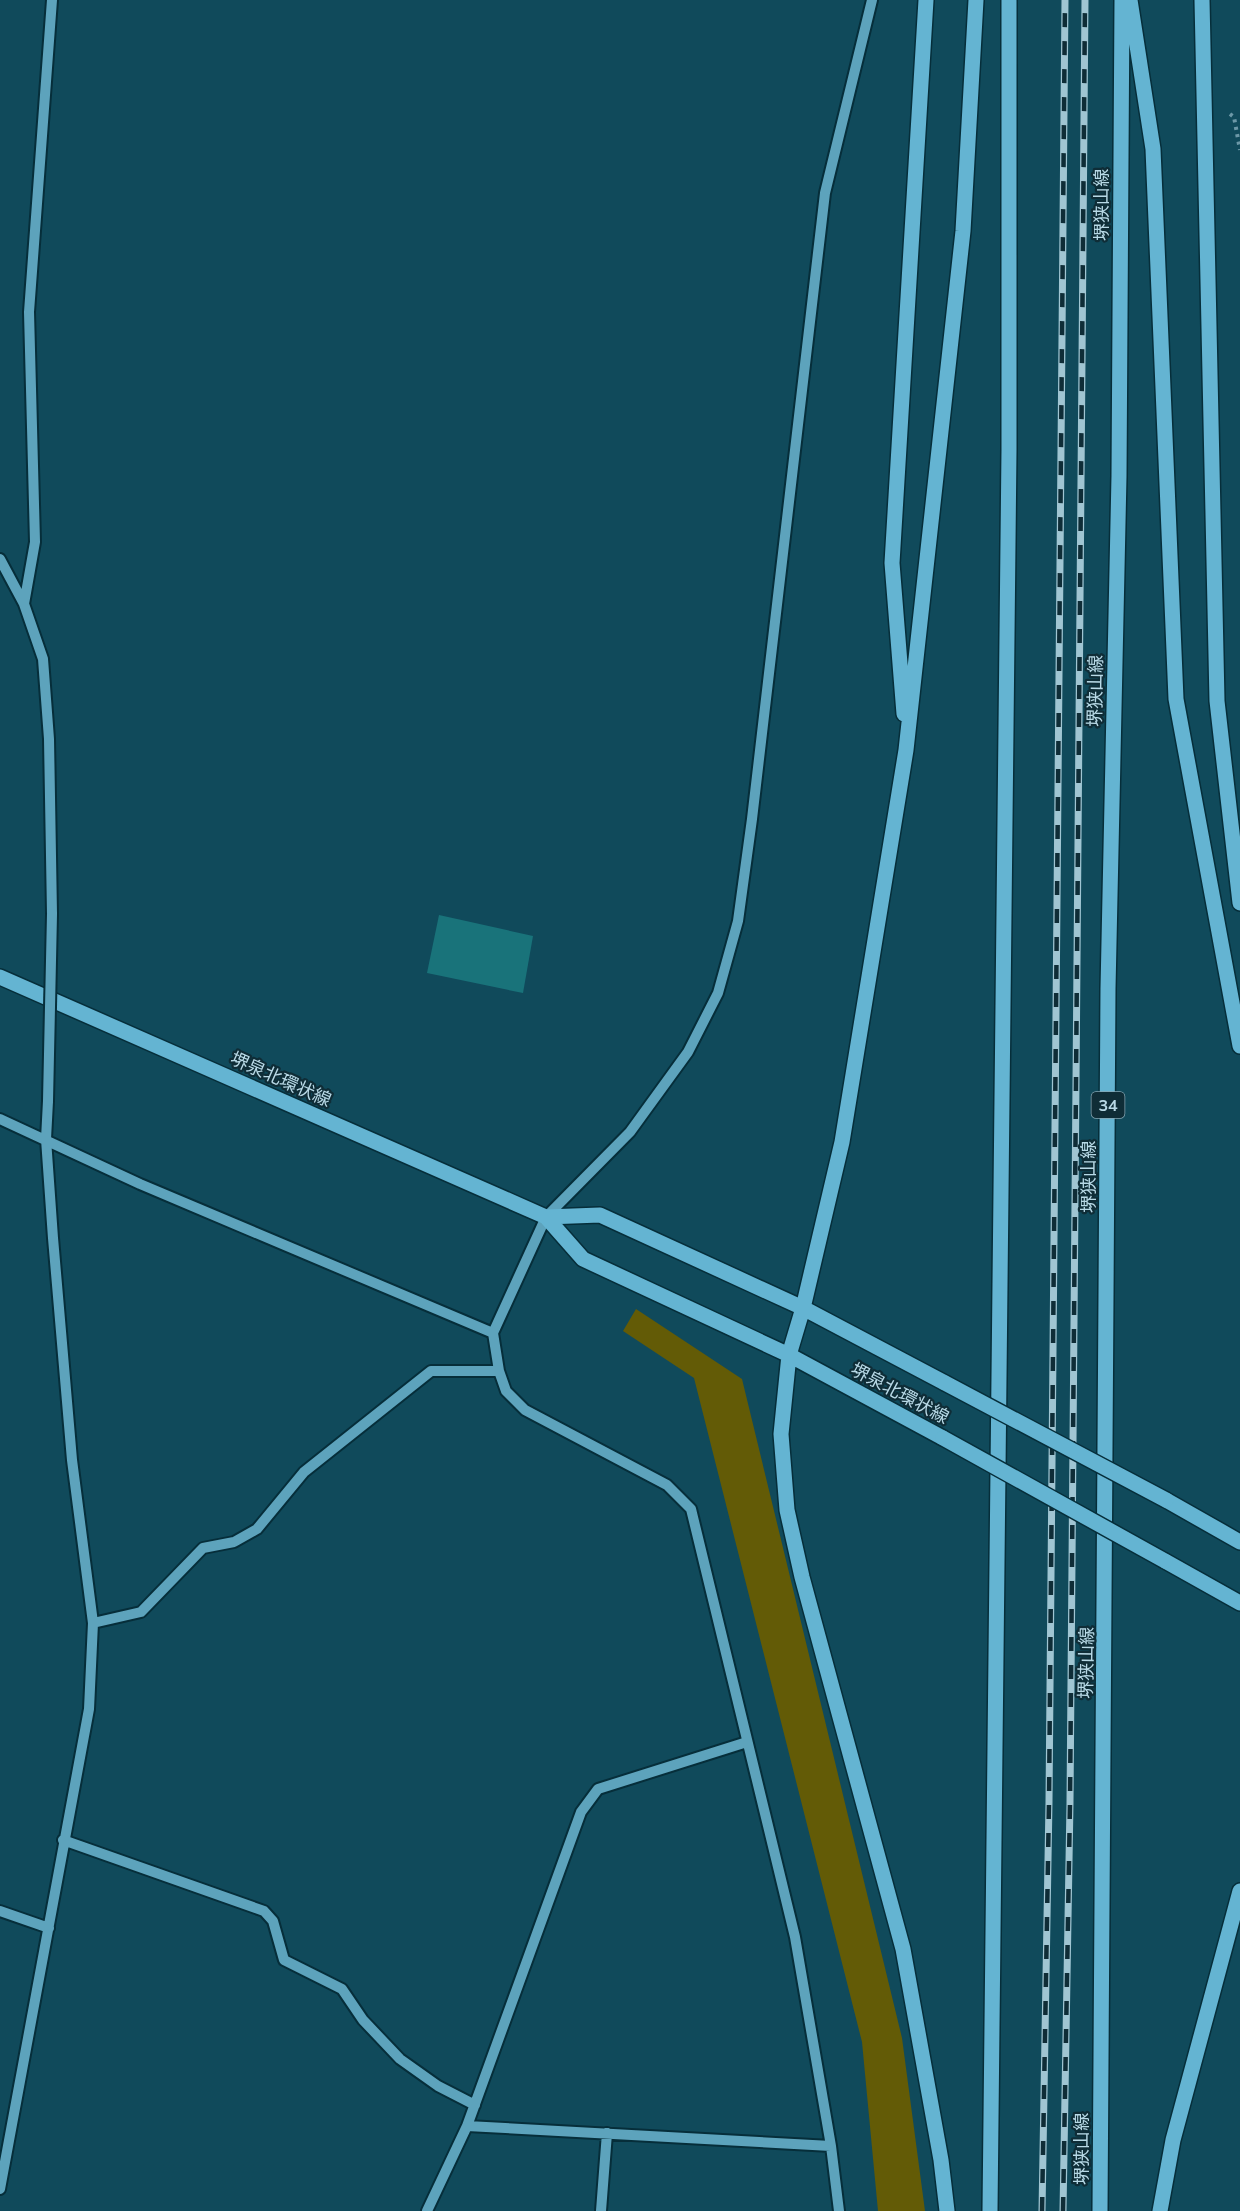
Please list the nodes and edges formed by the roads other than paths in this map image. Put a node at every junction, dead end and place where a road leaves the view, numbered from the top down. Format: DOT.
graph roads {
  1 [pos="52,0"];
  2 [pos="872,0"];
  3 [pos="926,0"];
  4 [pos="976,0"];
  5 [pos="1009,0"];
  6 [pos="1122,0"];
  7 [pos="1130,0"];
  8 [pos="1202,0"];
  9 [pos="0,559"];
  10 [pos="24,604"];
  11 [pos="906,750"];
  12 [pos="1240,903"];
  13 [pos="0,977"];
  14 [pos="1240,1046"];
  15 [pos="0,1119"];
  16 [pos="46,1139"];
  17 [pos="546,1217"];
  18 [pos="803,1308"];
  19 [pos="493,1333"];
  20 [pos="789,1355"];
  21 [pos="499,1371"];
  22 [pos="1240,1542"];
  23 [pos="1240,1603"];
  24 [pos="93,1623"];
  25 [pos="747,1742"];
  26 [pos="63,1840"];
  27 [pos="1240,1891"];
  28 [pos="0,1911"];
  29 [pos="49,1928"];
  30 [pos="475,2105"];
  31 [pos="467,2126"];
  32 [pos="607,2133"];
  33 [pos="831,2146"];
  34 [pos="0,2189"];
  35 [pos="427,2211"];
  36 [pos="601,2211"];
  37 [pos="838,2211"];
  38 [pos="947,2211"];
  39 [pos="990,2211"];
  40 [pos="1100,2211"];
  41 [pos="1160,2211"];
  1 -- 10 [label="street"];
  2 -- 17 [label="street"];
  3 -- 11 [label="main road"];
  4 -- 11 [label="main road"];
  5 -- 39 [label="main road"];
  6 -- 40 [label="main road, 堺狭山線 / 34"];
  7 -- 14 [label="main road"];
  8 -- 12 [label="main road"];
  9 -- 10 [label="street"];
  10 -- 16 [label="street, bridge"];
  11 -- 18 [label="main road"];
  13 -- 17 [label="main road, 堺泉北環状線"];
  15 -- 16 [label="street"];
  16 -- 19 [label="street"];
  16 -- 24 [label="street"];
  17 -- 18 [label="main road, 堺泉北環状線"];
  17 -- 19 [label="street"];
  17 -- 20 [label="main road, 堺泉北環状線"];
  18 -- 20 [label="main road"];
  18 -- 22 [label="main road, 堺泉北環状線, bridge"];
  19 -- 21 [label="street"];
  20 -- 23 [label="main road, 堺泉北環状線, bridge"];
  20 -- 38 [label="main road"];
  21 -- 24 [label="street"];
  21 -- 25 [label="street"];
  24 -- 26 [label="street"];
  25 -- 30 [label="street"];
  25 -- 33 [label="street"];
  26 -- 29 [label="street"];
  26 -- 30 [label="street"];
  27 -- 41 [label="main road"];
  28 -- 29 [label="street"];
  29 -- 34 [label="street"];
  30 -- 31 [label="street"];
  31 -- 32 [label="street"];
  31 -- 35 [label="street"];
  32 -- 33 [label="street"];
  32 -- 36 [label="street"];
  33 -- 37 [label="street"];
}
